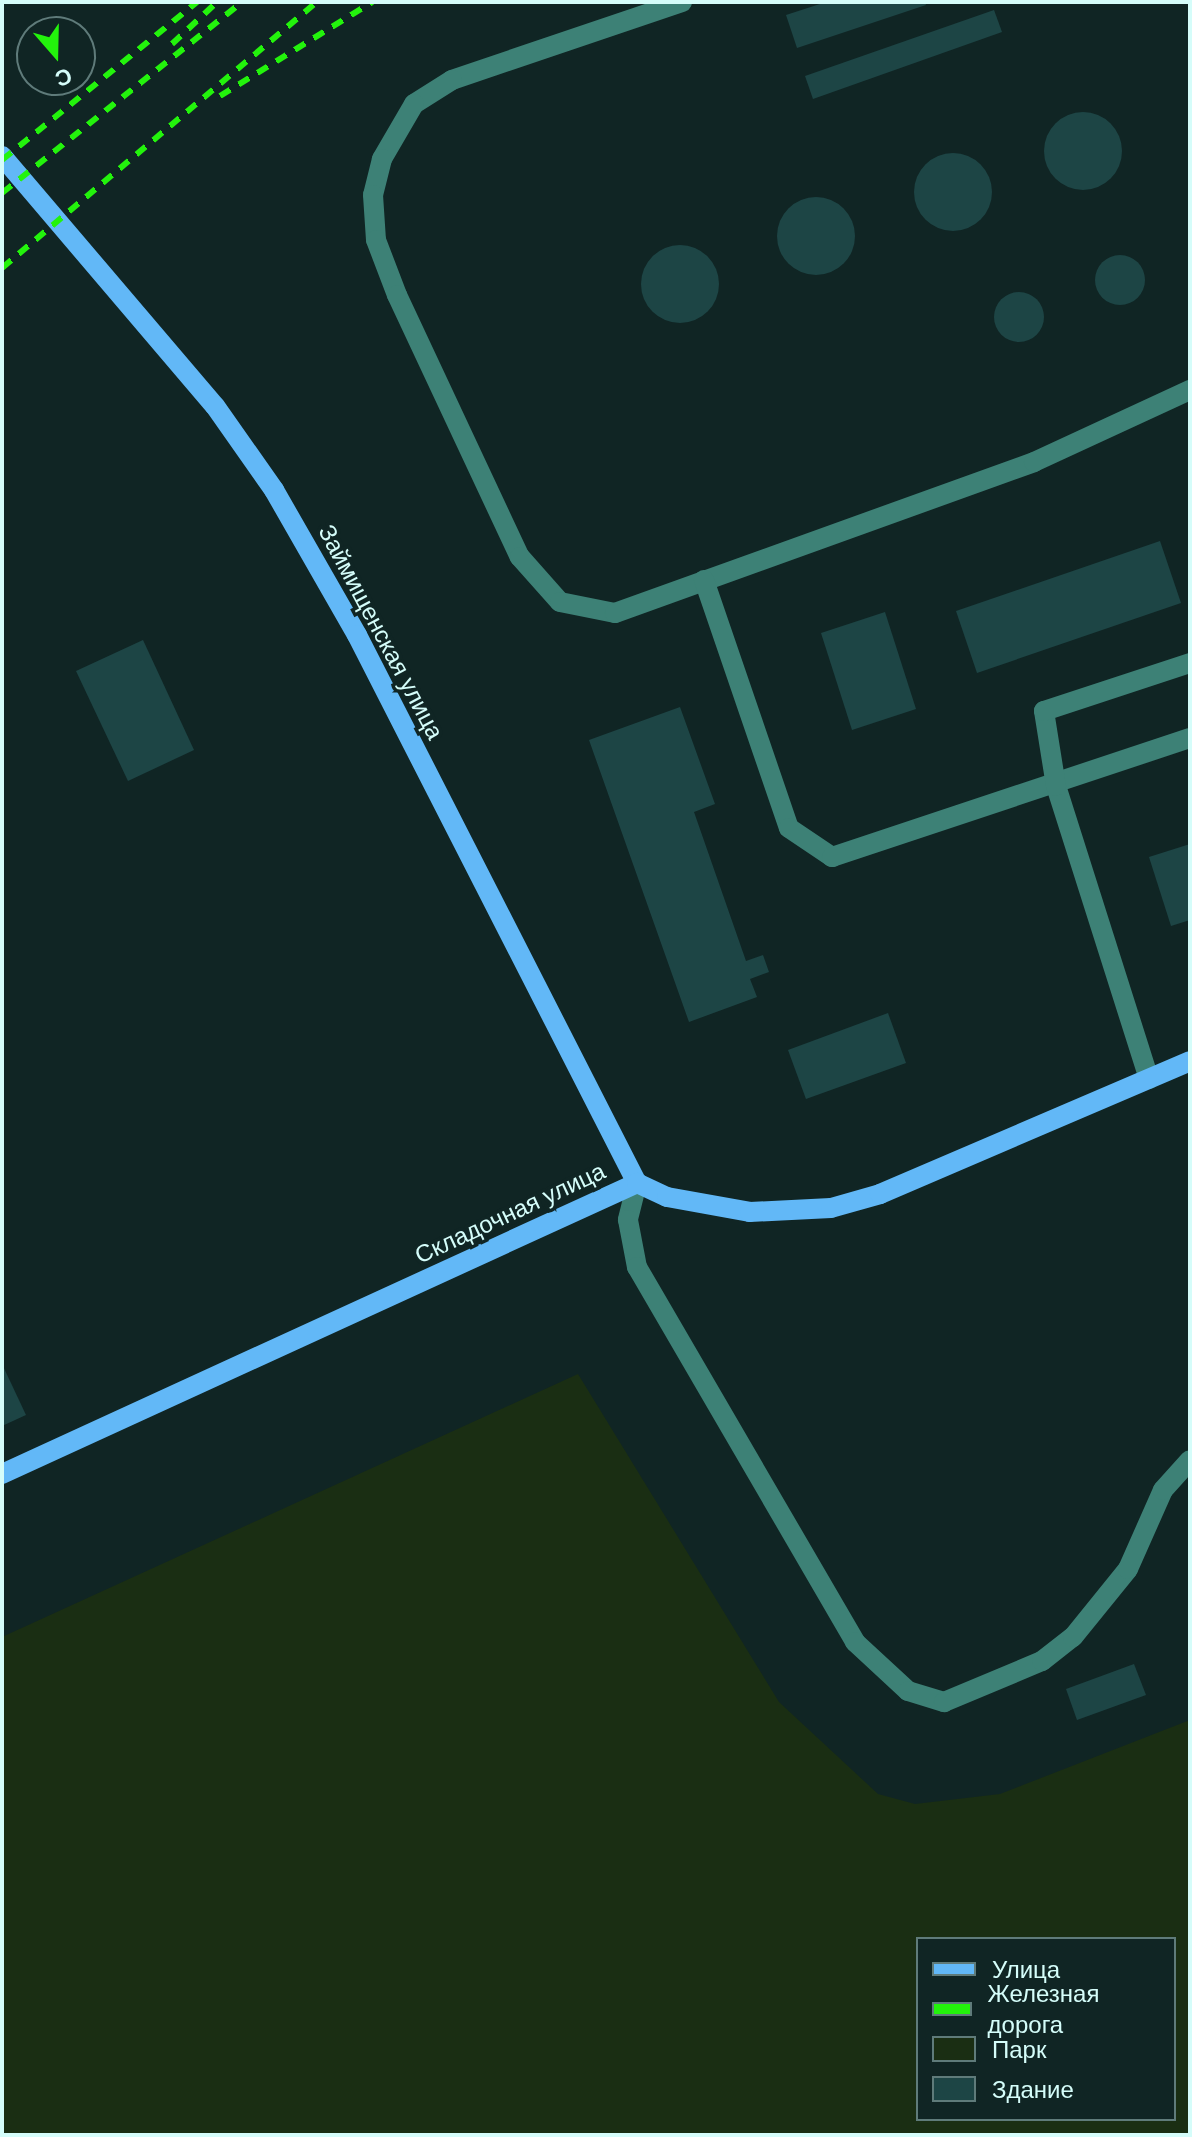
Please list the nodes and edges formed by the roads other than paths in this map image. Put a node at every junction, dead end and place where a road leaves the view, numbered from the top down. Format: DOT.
graph roads {
  1 [pos="682,2"];
  2 [pos="2,156"];
  3 [pos="1190,390"];
  4 [pos="704,580"];
  5 [pos="1190,663"];
  6 [pos="1190,738"];
  7 [pos="1056,786"];
  8 [pos="1190,1061"];
  9 [pos="1149,1079"];
  10 [pos="637,1183"];
  11 [pos="1190,1460"];
  12 [pos="2,1474"];
  1 -- 4 [label="lane"];
  2 -- 10 [label="main road, Займищенская улица"];
  3 -- 4 [label="lane"];
  4 -- 7 [label="lane"];
  5 -- 7 [label="lane"];
  6 -- 7 [label="lane"];
  7 -- 9 [label="lane"];
  8 -- 9 [label="main road, Складочная улица"];
  9 -- 10 [label="main road, Складочная улица"];
  10 -- 11 [label="lane"];
  10 -- 12 [label="main road, Складочная улица"];
}
